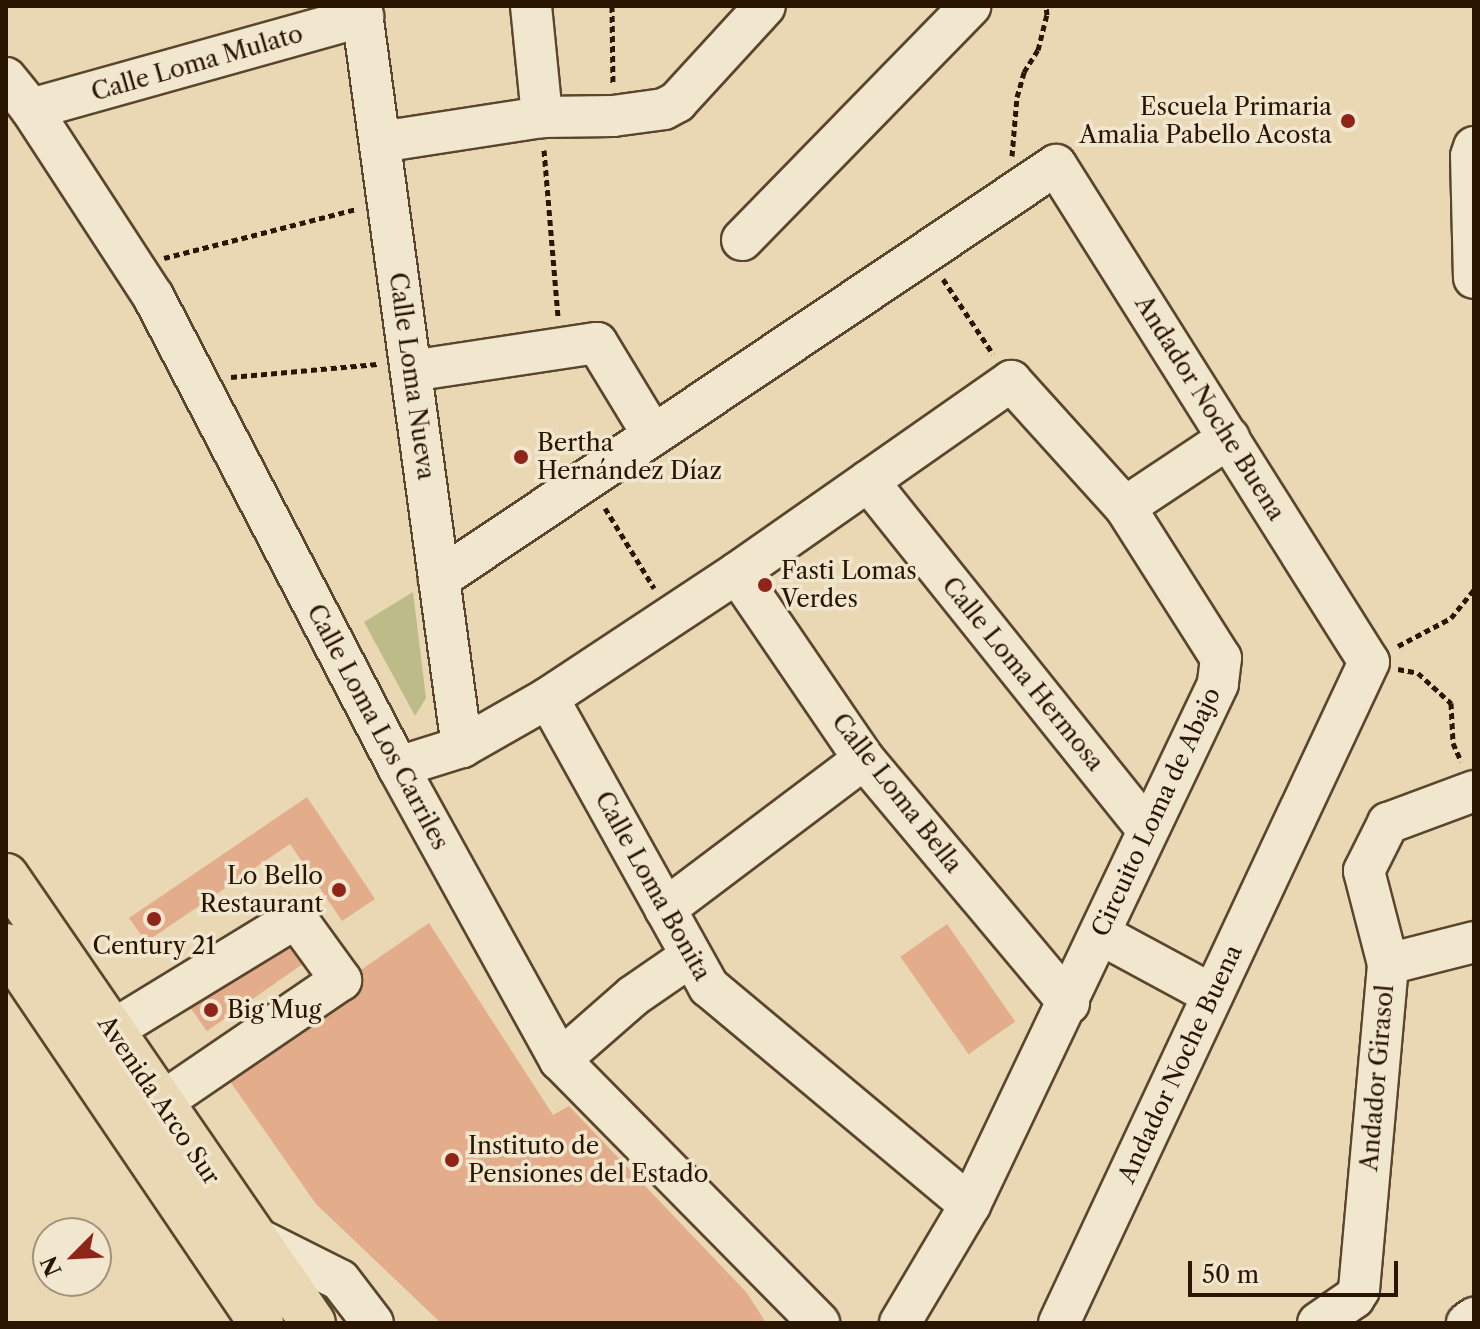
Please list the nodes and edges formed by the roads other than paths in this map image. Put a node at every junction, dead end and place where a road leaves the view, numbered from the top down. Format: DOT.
graph roads {
  1 [pos="531,6"];
  2 [pos="765,6"];
  3 [pos="970,6"];
  4 [pos="362,11"];
  5 [pos="6,78"];
  6 [pos="31,109"];
  7 [pos="542,117"];
  8 [pos="380,142"];
  9 [pos="1474,147"];
  10 [pos="742,240"];
  11 [pos="1474,278"];
  12 [pos="410,366"];
  13 [pos="653,435"];
  14 [pos="1229,438"];
  15 [pos="868,481"];
  16 [pos="1125,507"];
  17 [pos="737,573"];
  18 [pos="439,579"];
  19 [pos="548,698"];
  20 [pos="462,747"];
  21 [pos="864,759"];
  22 [pos="398,767"];
  23 [pos="1474,791"];
  24 [pos="1148,830"];
  25 [pos="6,876"];
  26 [pos="665,909"];
  27 [pos="1100,934"];
  28 [pos="1474,942"];
  29 [pos="6,946"];
  30 [pos="691,956"];
  31 [pos="1388,964"];
  32 [pos="1211,994"];
  33 [pos="1069,1003"];
  34 [pos="111,1031"];
  35 [pos="560,1060"];
  36 [pos="161,1103"];
  37 [pos="970,1205"];
  38 [pos="252,1236"];
  39 [pos="1474,1318"];
  40 [pos="261,1323"];
  41 [pos="313,1323"];
  42 [pos="373,1323"];
  43 [pos="819,1323"];
  44 [pos="900,1323"];
  45 [pos="1059,1323"];
  46 [pos="1318,1323"];
  47 [pos="1467,1323"];
  1 -- 7 [label="street"];
  2 -- 7 [label="street"];
  3 -- 10 [label="street"];
  4 -- 6 [label="street, Calle Loma Mulato"];
  4 -- 8 [label="street, Calle Loma Nueva"];
  5 -- 6 [label="street, Calle Loma Los Carriles"];
  6 -- 22 [label="street, Calle Loma Los Carriles"];
  7 -- 8 [label="street"];
  8 -- 12 [label="street, Calle Loma Nueva"];
  9 -- 11 [label="street"];
  12 -- 13 [label="street"];
  12 -- 18 [label="street, Calle Loma Nueva"];
  13 -- 14 [label="street, Andador Noche Buena"];
  13 -- 18 [label="street, Andador Noche Buena"];
  14 -- 16 [label="street"];
  14 -- 32 [label="street, Andador Noche Buena"];
  15 -- 16 [label="street, Circuito Loma de Abajo"];
  15 -- 17 [label="street"];
  15 -- 24 [label="street, Calle Loma Hermosa"];
  16 -- 24 [label="street, Circuito Loma de Abajo"];
  17 -- 19 [label="street"];
  17 -- 21 [label="street, Calle Loma Bella"];
  18 -- 20 [label="street, Calle Loma Nueva"];
  19 -- 20 [label="street"];
  19 -- 26 [label="street, Calle Loma Bonita"];
  20 -- 22 [label="street"];
  21 -- 26 [label="street"];
  21 -- 33 [label="street, Calle Loma Bella"];
  22 -- 35 [label="street, Calle Loma Los Carriles"];
  23 -- 31 [label="street, Andador Girasol"];
  24 -- 27 [label="street, Circuito Loma de Abajo"];
  25 -- 34 [label="main road, Avenida Arco Sur"];
  26 -- 30 [label="street, Calle Loma Bonita"];
  27 -- 32 [label="street"];
  27 -- 33 [label="street, Circuito Loma de Abajo"];
  28 -- 31 [label="street"];
  29 -- 40 [label="main road, Avenida Arco Sur"];
  30 -- 35 [label="street"];
  30 -- 37 [label="street, Calle Loma Bonita"];
  31 -- 46 [label="street, Andador Girasol"];
  32 -- 45 [label="street, Andador Noche Buena"];
  33 -- 37 [label="street, Circuito Loma de Abajo"];
  34 -- 36 [label="main road, Avenida Arco Sur"];
  34 -- 36 [label="street"];
  35 -- 43 [label="street, Calle Loma Los Carriles"];
  36 -- 38 [label="main road, Avenida Arco Sur"];
  37 -- 44 [label="street, Circuito Loma de Abajo"];
  38 -- 41 [label="main road, Avenida Arco Sur"];
  38 -- 42 [label="street"];
  39 -- 47 [label="street"];
}
